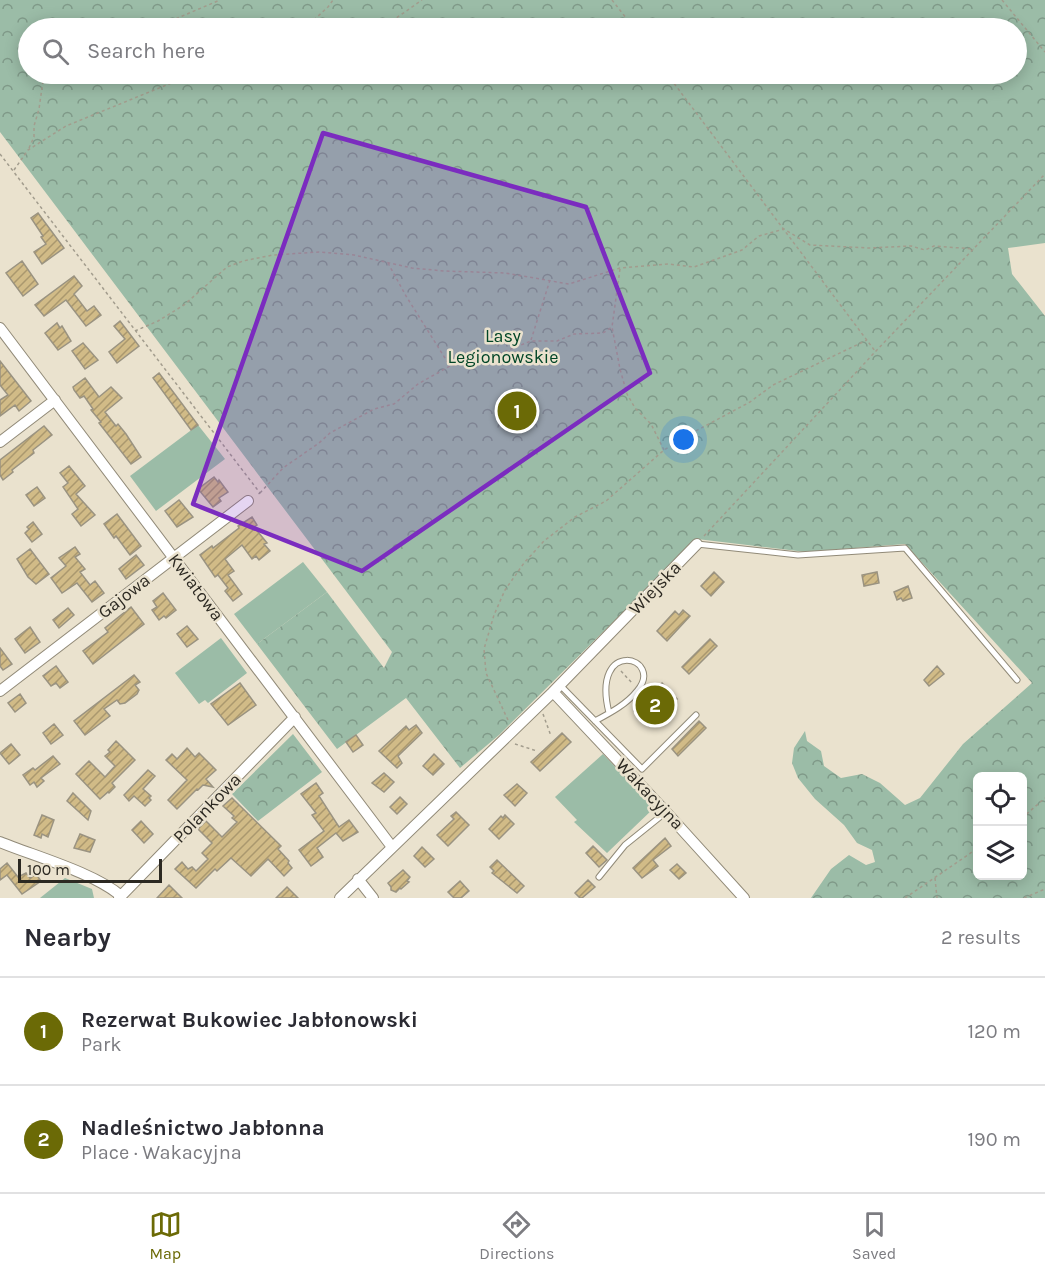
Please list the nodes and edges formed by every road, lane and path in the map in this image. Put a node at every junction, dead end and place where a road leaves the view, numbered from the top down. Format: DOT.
graph roads {
  1 [pos="219,0"];
  2 [pos="333,0"];
  3 [pos="422,0"];
  4 [pos="612,0"];
  5 [pos="1002,0"];
  6 [pos="177,18"];
  7 [pos="316,18"];
  8 [pos="396,18"];
  9 [pos="626,18"];
  10 [pos="1017,18"];
  11 [pos="1027,30"];
  12 [pos="1045,52"];
  13 [pos="43,84"];
  14 [pos="168,84"];
  15 [pos="674,84"];
  16 [pos="28,150"];
  17 [pos="0,153"];
  18 [pos="14,171"];
  19 [pos="1045,174"];
  20 [pos="784,230"];
  21 [pos="974,249"];
  22 [pos="388,262"];
  23 [pos="620,268"];
  24 [pos="549,280"];
  25 [pos="612,327"];
  26 [pos="0,328"];
  27 [pos="135,331"];
  28 [pos="867,340"];
  29 [pos="531,341"];
  30 [pos="875,352"];
  31 [pos="450,366"];
  32 [pos="55,400"];
  33 [pos="0,442"];
  34 [pos="664,450"];
  35 [pos="260,493"];
  36 [pos="248,501"];
  37 [pos="697,544"];
  38 [pos="174,558"];
  39 [pos="614,664"];
  40 [pos="1017,680"];
  41 [pos="556,688"];
  42 [pos="639,690"];
  43 [pos="0,691"];
  44 [pos="540,705"];
  45 [pos="609,713"];
  46 [pos="696,715"];
  47 [pos="296,717"];
  48 [pos="596,721"];
  49 [pos="513,730"];
  50 [pos="551,736"];
  51 [pos="502,740"];
  52 [pos="537,751"];
  53 [pos="1045,798"];
  54 [pos="666,812"];
  55 [pos="1027,814"];
  56 [pos="0,842"];
  57 [pos="392,847"];
  58 [pos="973,851"];
  59 [pos="599,877"];
  60 [pos="935,877"];
  61 [pos="358,879"];
  62 [pos="1045,889"];
  63 [pos="120,897"];
  64 [pos="340,898"];
  65 [pos="373,898"];
  66 [pos="744,898"];
  67 [pos="906,898"];
  68 [pos="937,898"];
  69 [pos="1024,898"];
  1 -- 6 [label="path"];
  2 -- 7 [label="path"];
  3 -- 8 [label="path"];
  4 -- 9 [label="path"];
  5 -- 10 [label="path"];
  11 -- 12 [label="path"];
  13 -- 16 [label="path"];
  14 -- 16 [label="path"];
  15 -- 20 [label="path"];
  16 -- 18 [label="path"];
  17 -- 18 [label="path"];
  18 -- 27 [label="path"];
  19 -- 21 [label="path"];
  20 -- 21 [label="path"];
  20 -- 23 [label="path"];
  20 -- 28 [label="path"];
  21 -- 30 [label="path"];
  22 -- 24 [label="path"];
  22 -- 27 [label="path"];
  22 -- 31 [label="path"];
  23 -- 24 [label="path"];
  23 -- 25 [label="path"];
  24 -- 29 [label="path"];
  25 -- 29 [label="path"];
  25 -- 34 [label="path"];
  26 -- 32 [label="street, Kwiatowa"];
  27 -- 35 [label="path"];
  28 -- 30 [label="path"];
  28 -- 34 [label="path"];
  29 -- 31 [label="path"];
  30 -- 37 [label="path"];
  31 -- 35 [label="path"];
  32 -- 33 [label="street"];
  32 -- 38 [label="street, Kwiatowa"];
  34 -- 49 [label="path"];
  35 -- 36 [label="path"];
  36 -- 38 [label="street, Gajowa"];
  37 -- 40 [label="lane"];
  37 -- 41 [label="street, Wiejska"];
  38 -- 43 [label="street, Gajowa"];
  38 -- 47 [label="street, Kwiatowa"];
  39 -- 42 [label="path"];
  39 -- 42 [label="lane"];
  39 -- 45 [label="lane"];
  41 -- 44 [label="street, Wiejska"];
  41 -- 48 [label="lane"];
  41 -- 54 [label="street, Wakacyjna"];
  42 -- 45 [label="lane"];
  44 -- 49 [label="street, Wiejska"];
  44 -- 50 [label="path"];
  45 -- 48 [label="lane"];
  46 -- 48 [label="lane"];
  47 -- 57 [label="street, Kwiatowa"];
  47 -- 63 [label="street, Polankowa"];
  49 -- 51 [label="street, Wiejska"];
  51 -- 52 [label="path"];
  51 -- 57 [label="street, Wiejska"];
  53 -- 55 [label="path"];
  54 -- 59 [label="lane"];
  54 -- 66 [label="street, Wakacyjna"];
  56 -- 63 [label="street"];
  57 -- 61 [label="street, Wiejska"];
  58 -- 60 [label="path"];
  60 -- 67 [label="path"];
  60 -- 68 [label="path"];
  61 -- 64 [label="street, Wiejska"];
  61 -- 65 [label="street"];
  62 -- 69 [label="path"];
}
